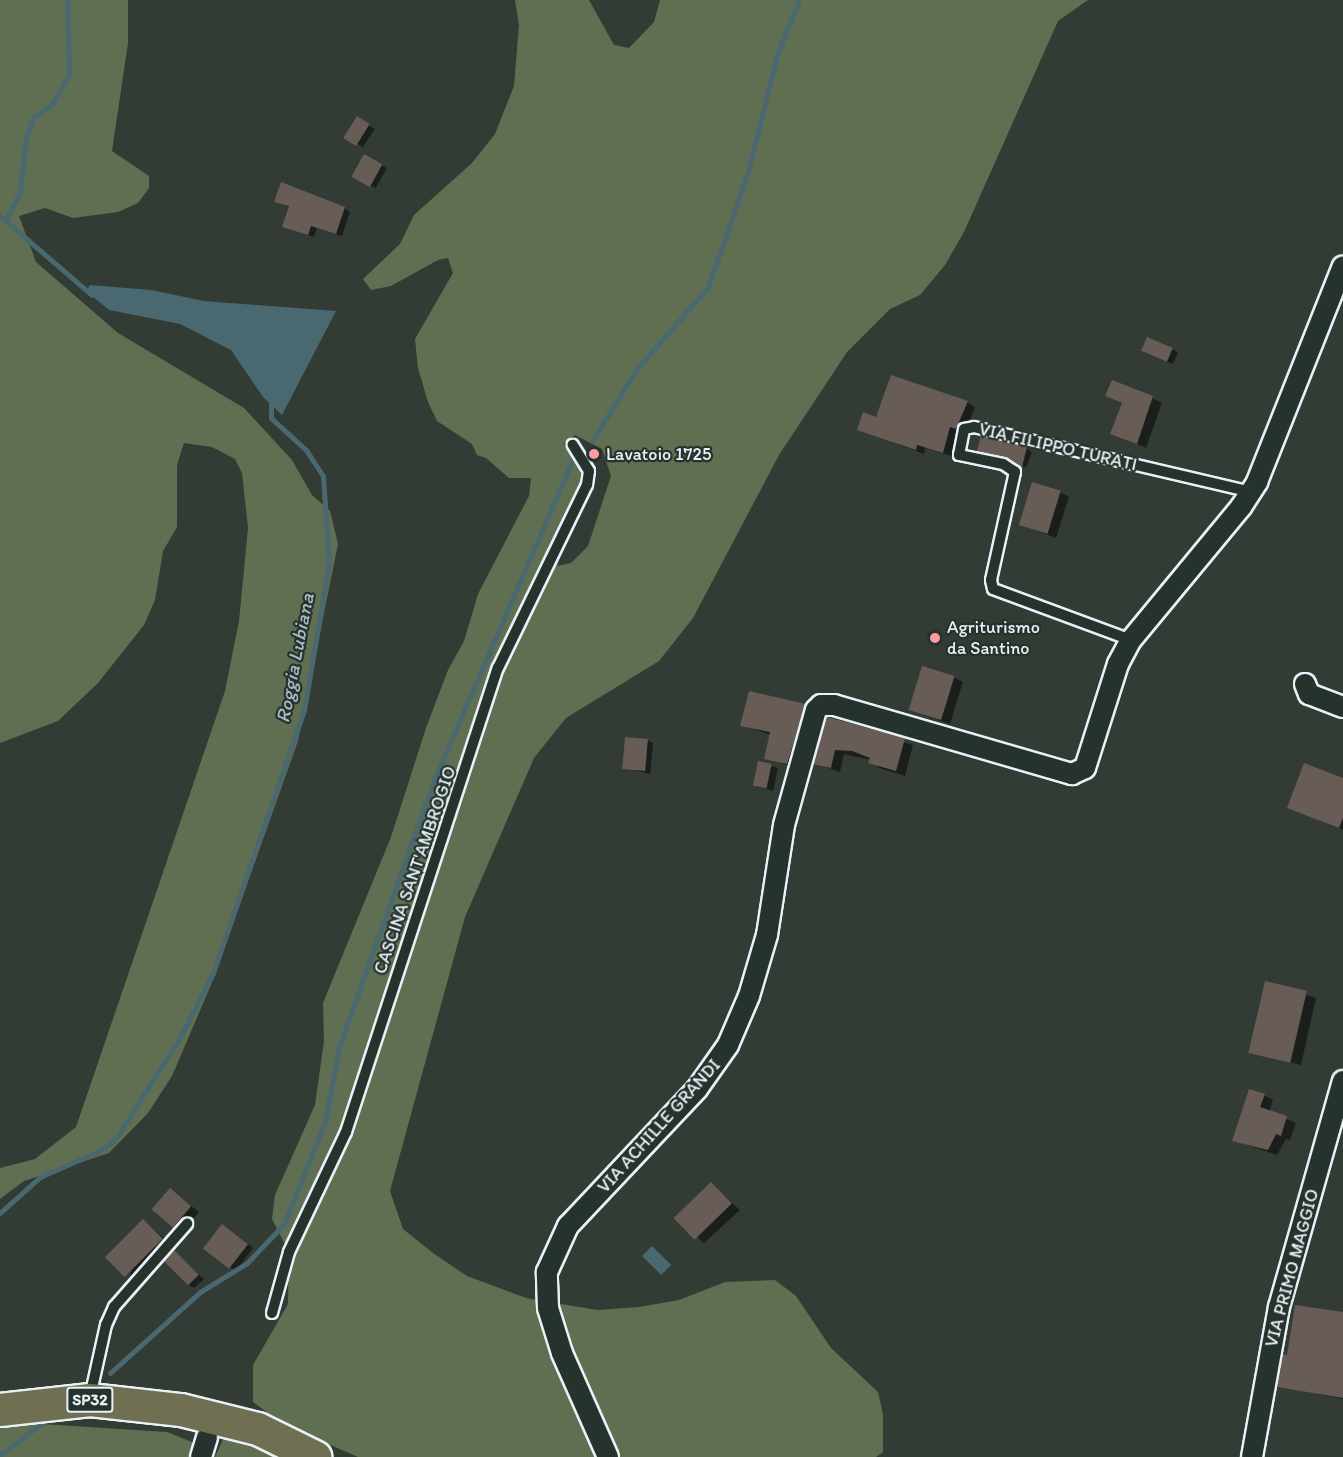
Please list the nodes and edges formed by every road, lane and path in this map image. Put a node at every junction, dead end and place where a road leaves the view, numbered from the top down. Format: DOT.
graph roads {
  1 [pos="1343,266"];
  2 [pos="573,445"];
  3 [pos="1251,492"];
  4 [pos="1131,640"];
  5 [pos="1305,684"];
  6 [pos="1343,707"];
  7 [pos="1343,1081"];
  8 [pos="187,1224"];
  9 [pos="272,1313"];
  10 [pos="90,1400"];
  11 [pos="0,1410"];
  12 [pos="207,1437"];
  13 [pos="201,1457"];
  14 [pos="315,1457"];
  15 [pos="608,1457"];
  16 [pos="1252,1457"];
  1 -- 3 [label="street"];
  2 -- 9 [label="lane, CASCINA SANT'AMBROGIO"];
  3 -- 4 [label="street"];
  3 -- 4 [label="lane, VIA FILIPPO TURATI"];
  4 -- 15 [label="street, VIA ACHILLE GRANDI"];
  5 -- 6 [label="street"];
  7 -- 16 [label="street, VIA PRIMO MAGGIO"];
  8 -- 10 [label="lane"];
  10 -- 11 [label="main road, SP32"];
  10 -- 14 [label="main road, SP32"];
  12 -- 13 [label="street"];
}
